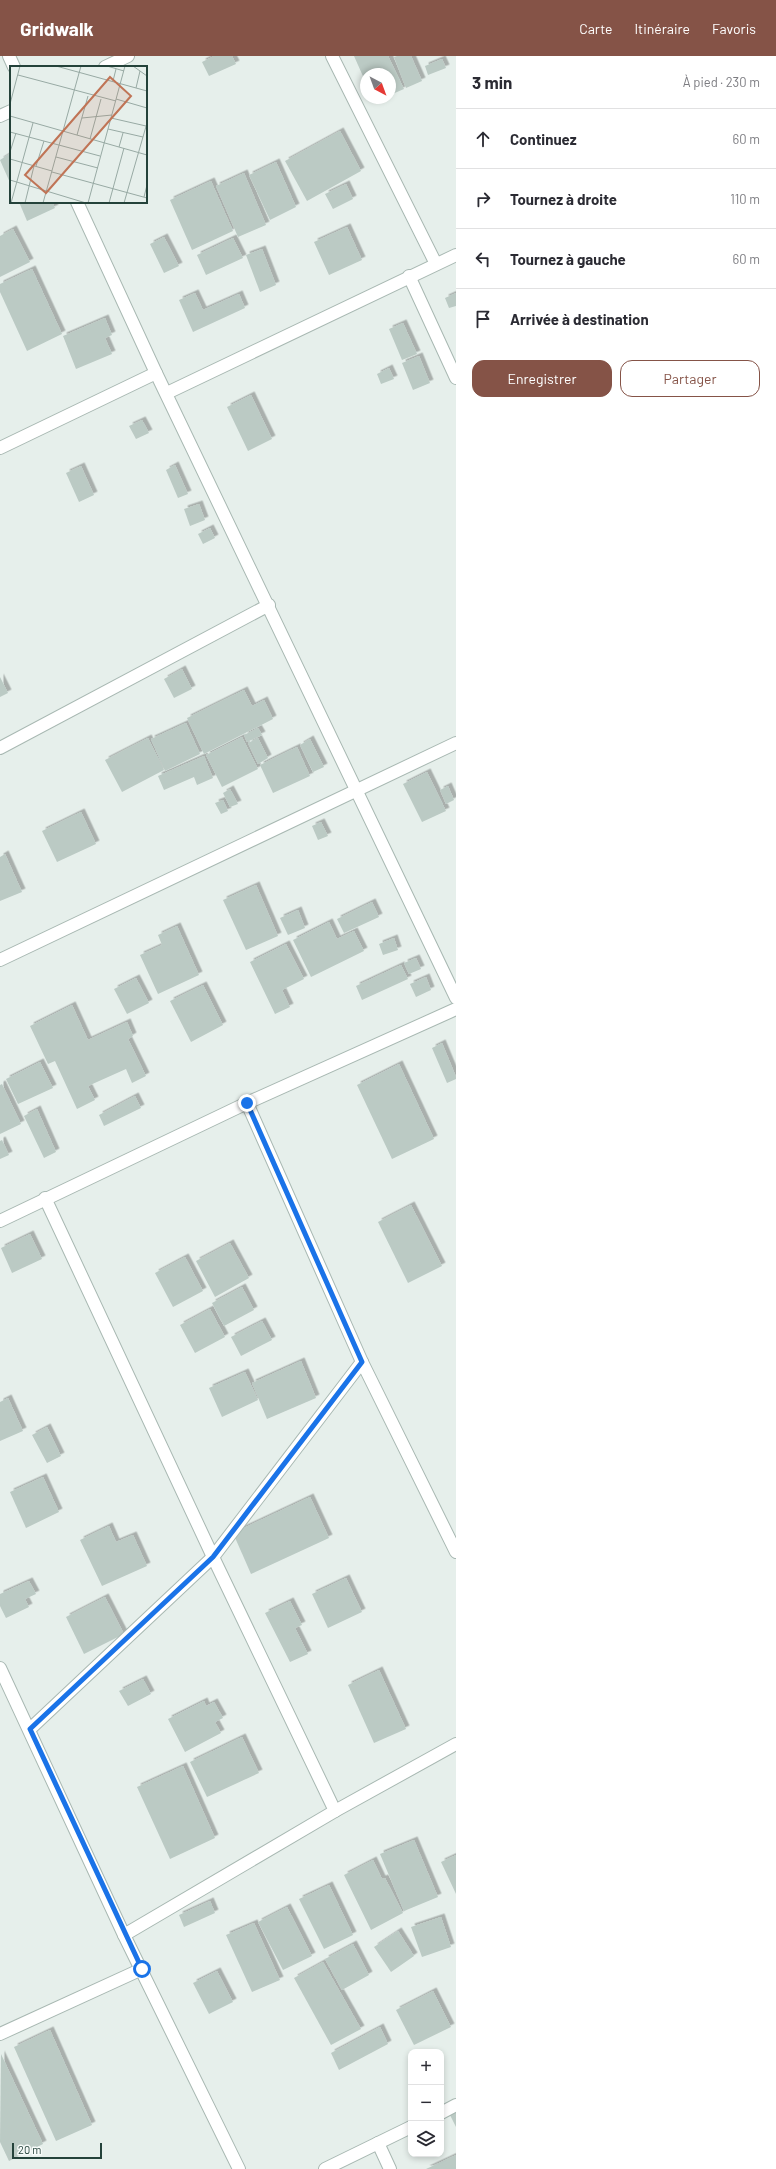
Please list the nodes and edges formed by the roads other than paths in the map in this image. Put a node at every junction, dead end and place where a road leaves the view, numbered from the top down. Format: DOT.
graph roads {
  1 [pos="9,56"];
  2 [pos="128,56"];
  3 [pos="332,56"];
  4 [pos="14,66"];
  5 [pos="107,66"];
  6 [pos="10,111"];
  7 [pos="0,116"];
  8 [pos="77,203"];
  9 [pos="456,255"];
  10 [pos="436,264"];
  11 [pos="409,276"];
  12 [pos="156,373"];
  13 [pos="456,378"];
  14 [pos="167,393"];
  15 [pos="0,448"];
  16 [pos="269,605"];
  17 [pos="456,743"];
  18 [pos="0,748"];
  19 [pos="358,791"];
  20 [pos="0,960"];
  21 [pos="456,998"];
  22 [pos="456,1010"];
  23 [pos="247,1103"];
  24 [pos="45,1198"];
  25 [pos="0,1220"];
  26 [pos="362,1362"];
  27 [pos="456,1552"];
  28 [pos="213,1557"];
  29 [pos="0,1668"];
  30 [pos="4,1688"];
  31 [pos="30,1729"];
  32 [pos="456,1744"];
  33 [pos="335,1811"];
  34 [pos="124,1935"];
  35 [pos="142,1969"];
  36 [pos="0,2034"];
  37 [pos="456,2105"];
  38 [pos="444,2111"];
  39 [pos="408,2128"];
  40 [pos="378,2143"];
  41 [pos="239,2169"];
  42 [pos="325,2169"];
  43 [pos="390,2169"];
  1 -- 4 [label="street"];
  2 -- 5 [label="street"];
  3 -- 10 [label="street"];
  6 -- 7 [label="street"];
  8 -- 12 [label="street"];
  9 -- 10 [label="street"];
  10 -- 11 [label="street"];
  11 -- 13 [label="street"];
  11 -- 14 [label="street"];
  12 -- 14 [label="street"];
  12 -- 15 [label="street"];
  14 -- 16 [label="street"];
  16 -- 18 [label="street"];
  16 -- 19 [label="street"];
  17 -- 19 [label="street"];
  19 -- 20 [label="street"];
  19 -- 21 [label="street"];
  22 -- 23 [label="street"];
  23 -- 24 [label="street"];
  23 -- 26 [label="street"];
  24 -- 25 [label="street"];
  24 -- 28 [label="street"];
  26 -- 27 [label="street"];
  26 -- 28 [label="street"];
  28 -- 31 [label="street"];
  28 -- 33 [label="street"];
  29 -- 30 [label="street"];
  30 -- 31 [label="street"];
  31 -- 34 [label="street"];
  32 -- 33 [label="street"];
  33 -- 34 [label="street"];
  34 -- 35 [label="street"];
  35 -- 36 [label="street"];
  35 -- 41 [label="street"];
  37 -- 38 [label="street"];
  39 -- 40 [label="street"];
  40 -- 42 [label="street"];
  40 -- 43 [label="street"];
}
